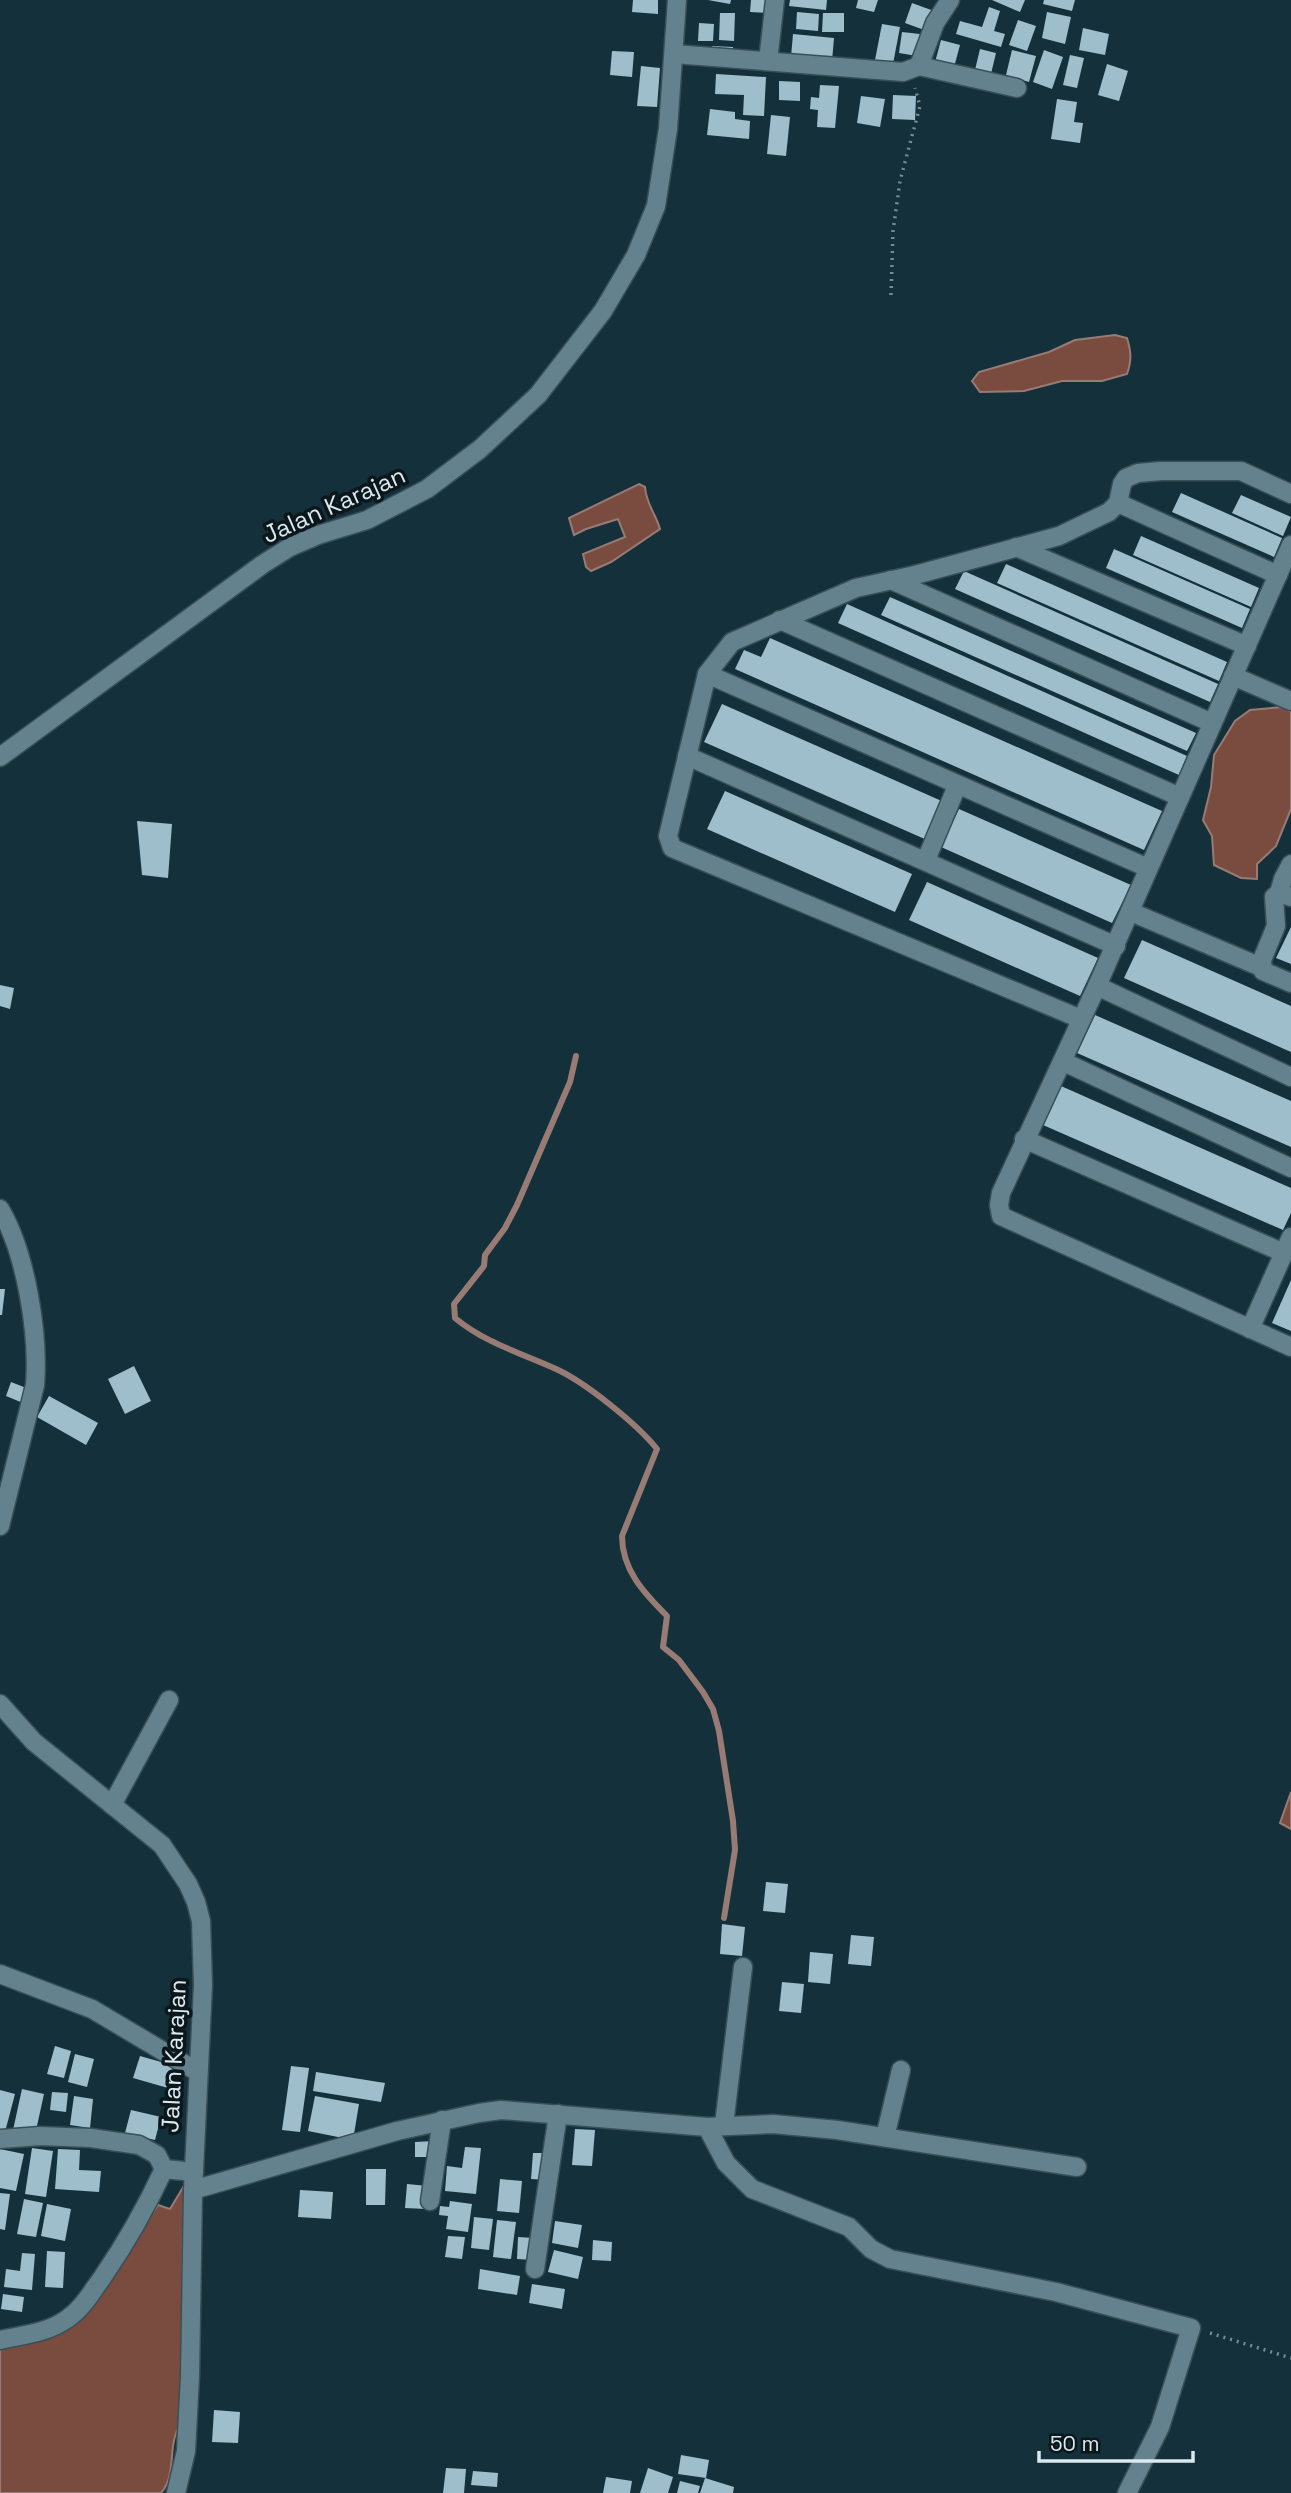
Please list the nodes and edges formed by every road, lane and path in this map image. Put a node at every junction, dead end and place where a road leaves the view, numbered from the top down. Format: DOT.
graph roads {
  1 [pos="677,0"];
  2 [pos="775,0"];
  3 [pos="950,0"];
  4 [pos="674,54"];
  5 [pos="768,61"];
  6 [pos="911,69"];
  7 [pos="1017,88"];
  8 [pos="891,295"];
  9 [pos="1291,494"];
  10 [pos="1118,503"];
  11 [pos="1291,545"];
  12 [pos="1016,547"];
  13 [pos="1278,575"];
  14 [pos="891,580"];
  15 [pos="780,620"];
  16 [pos="1247,646"];
  17 [pos="707,674"];
  18 [pos="1233,676"];
  19 [pos="1291,701"];
  20 [pos="1213,723"];
  21 [pos="687,756"];
  22 [pos="0,757"];
  23 [pos="957,786"];
  24 [pos="1180,797"];
  25 [pos="926,860"];
  26 [pos="1291,864"];
  27 [pos="1148,869"];
  28 [pos="1285,895"];
  29 [pos="1131,912"];
  30 [pos="1116,946"];
  31 [pos="1261,967"];
  32 [pos="1291,984"];
  33 [pos="1097,986"];
  34 [pos="1081,1019"];
  35 [pos="1064,1062"];
  36 [pos="1291,1077"];
  37 [pos="1024,1139"];
  38 [pos="1291,1168"];
  39 [pos="0,1209"];
  40 [pos="1288,1245"];
  41 [pos="1250,1329"];
  42 [pos="1291,1348"];
  43 [pos="0,1525"];
  44 [pos="169,1700"];
  45 [pos="0,1704"];
  46 [pos="113,1805"];
  47 [pos="743,1967"];
  48 [pos="0,1974"];
  49 [pos="901,2070"];
  50 [pos="198,2072"];
  51 [pos="558,2114"];
  52 [pos="442,2120"];
  53 [pos="716,2126"];
  54 [pos="885,2137"];
  55 [pos="0,2139"];
  56 [pos="1077,2167"];
  57 [pos="164,2169"];
  58 [pos="194,2172"];
  59 [pos="193,2190"];
  60 [pos="430,2201"];
  61 [pos="536,2269"];
  62 [pos="1191,2328"];
  63 [pos="0,2340"];
  64 [pos="1291,2358"];
  65 [pos="176,2493"];
  66 [pos="1127,2493"];
  1 -- 4 [label="street, Jalan Karajan"];
  2 -- 5 [label="street"];
  3 -- 6 [label="street"];
  4 -- 5 [label="street"];
  4 -- 22 [label="street, Jalan Karajan"];
  5 -- 6 [label="street"];
  6 -- 7 [label="street"];
  6 -- 8 [label="path"];
  9 -- 10 [label="street"];
  10 -- 12 [label="street"];
  10 -- 13 [label="street"];
  11 -- 13 [label="street"];
  12 -- 14 [label="street"];
  12 -- 16 [label="street"];
  13 -- 16 [label="street"];
  14 -- 15 [label="street"];
  14 -- 20 [label="street"];
  15 -- 17 [label="street"];
  15 -- 24 [label="street"];
  16 -- 18 [label="street"];
  17 -- 21 [label="street"];
  17 -- 23 [label="street"];
  18 -- 19 [label="street"];
  18 -- 20 [label="street"];
  20 -- 24 [label="street"];
  21 -- 25 [label="street"];
  21 -- 34 [label="street"];
  23 -- 25 [label="street"];
  23 -- 27 [label="street"];
  24 -- 27 [label="street"];
  25 -- 30 [label="street"];
  26 -- 28 [label="street"];
  27 -- 29 [label="street"];
  28 -- 31 [label="street"];
  29 -- 30 [label="street"];
  29 -- 31 [label="street"];
  30 -- 33 [label="street"];
  31 -- 32 [label="street"];
  33 -- 34 [label="street"];
  33 -- 36 [label="street"];
  34 -- 35 [label="street"];
  35 -- 37 [label="street"];
  35 -- 38 [label="street"];
  37 -- 40 [label="street"];
  37 -- 41 [label="street"];
  39 -- 43 [label="street"];
  40 -- 41 [label="street"];
  41 -- 42 [label="street"];
  44 -- 46 [label="street"];
  45 -- 46 [label="street, Jalan Karajan"];
  46 -- 50 [label="street, Jalan Karajan"];
  47 -- 53 [label="street"];
  48 -- 50 [label="street"];
  49 -- 54 [label="street"];
  50 -- 58 [label="street, Jalan Karajan"];
  51 -- 52 [label="street"];
  51 -- 53 [label="street"];
  51 -- 61 [label="street"];
  52 -- 59 [label="street"];
  52 -- 60 [label="street"];
  53 -- 54 [label="street"];
  53 -- 62 [label="street"];
  54 -- 56 [label="street"];
  55 -- 57 [label="street"];
  57 -- 58 [label="street"];
  57 -- 63 [label="street"];
  58 -- 59 [label="street, Jalan Karajan"];
  59 -- 65 [label="street, Jalan Karajan"];
  62 -- 64 [label="path"];
  62 -- 66 [label="street"];
}
